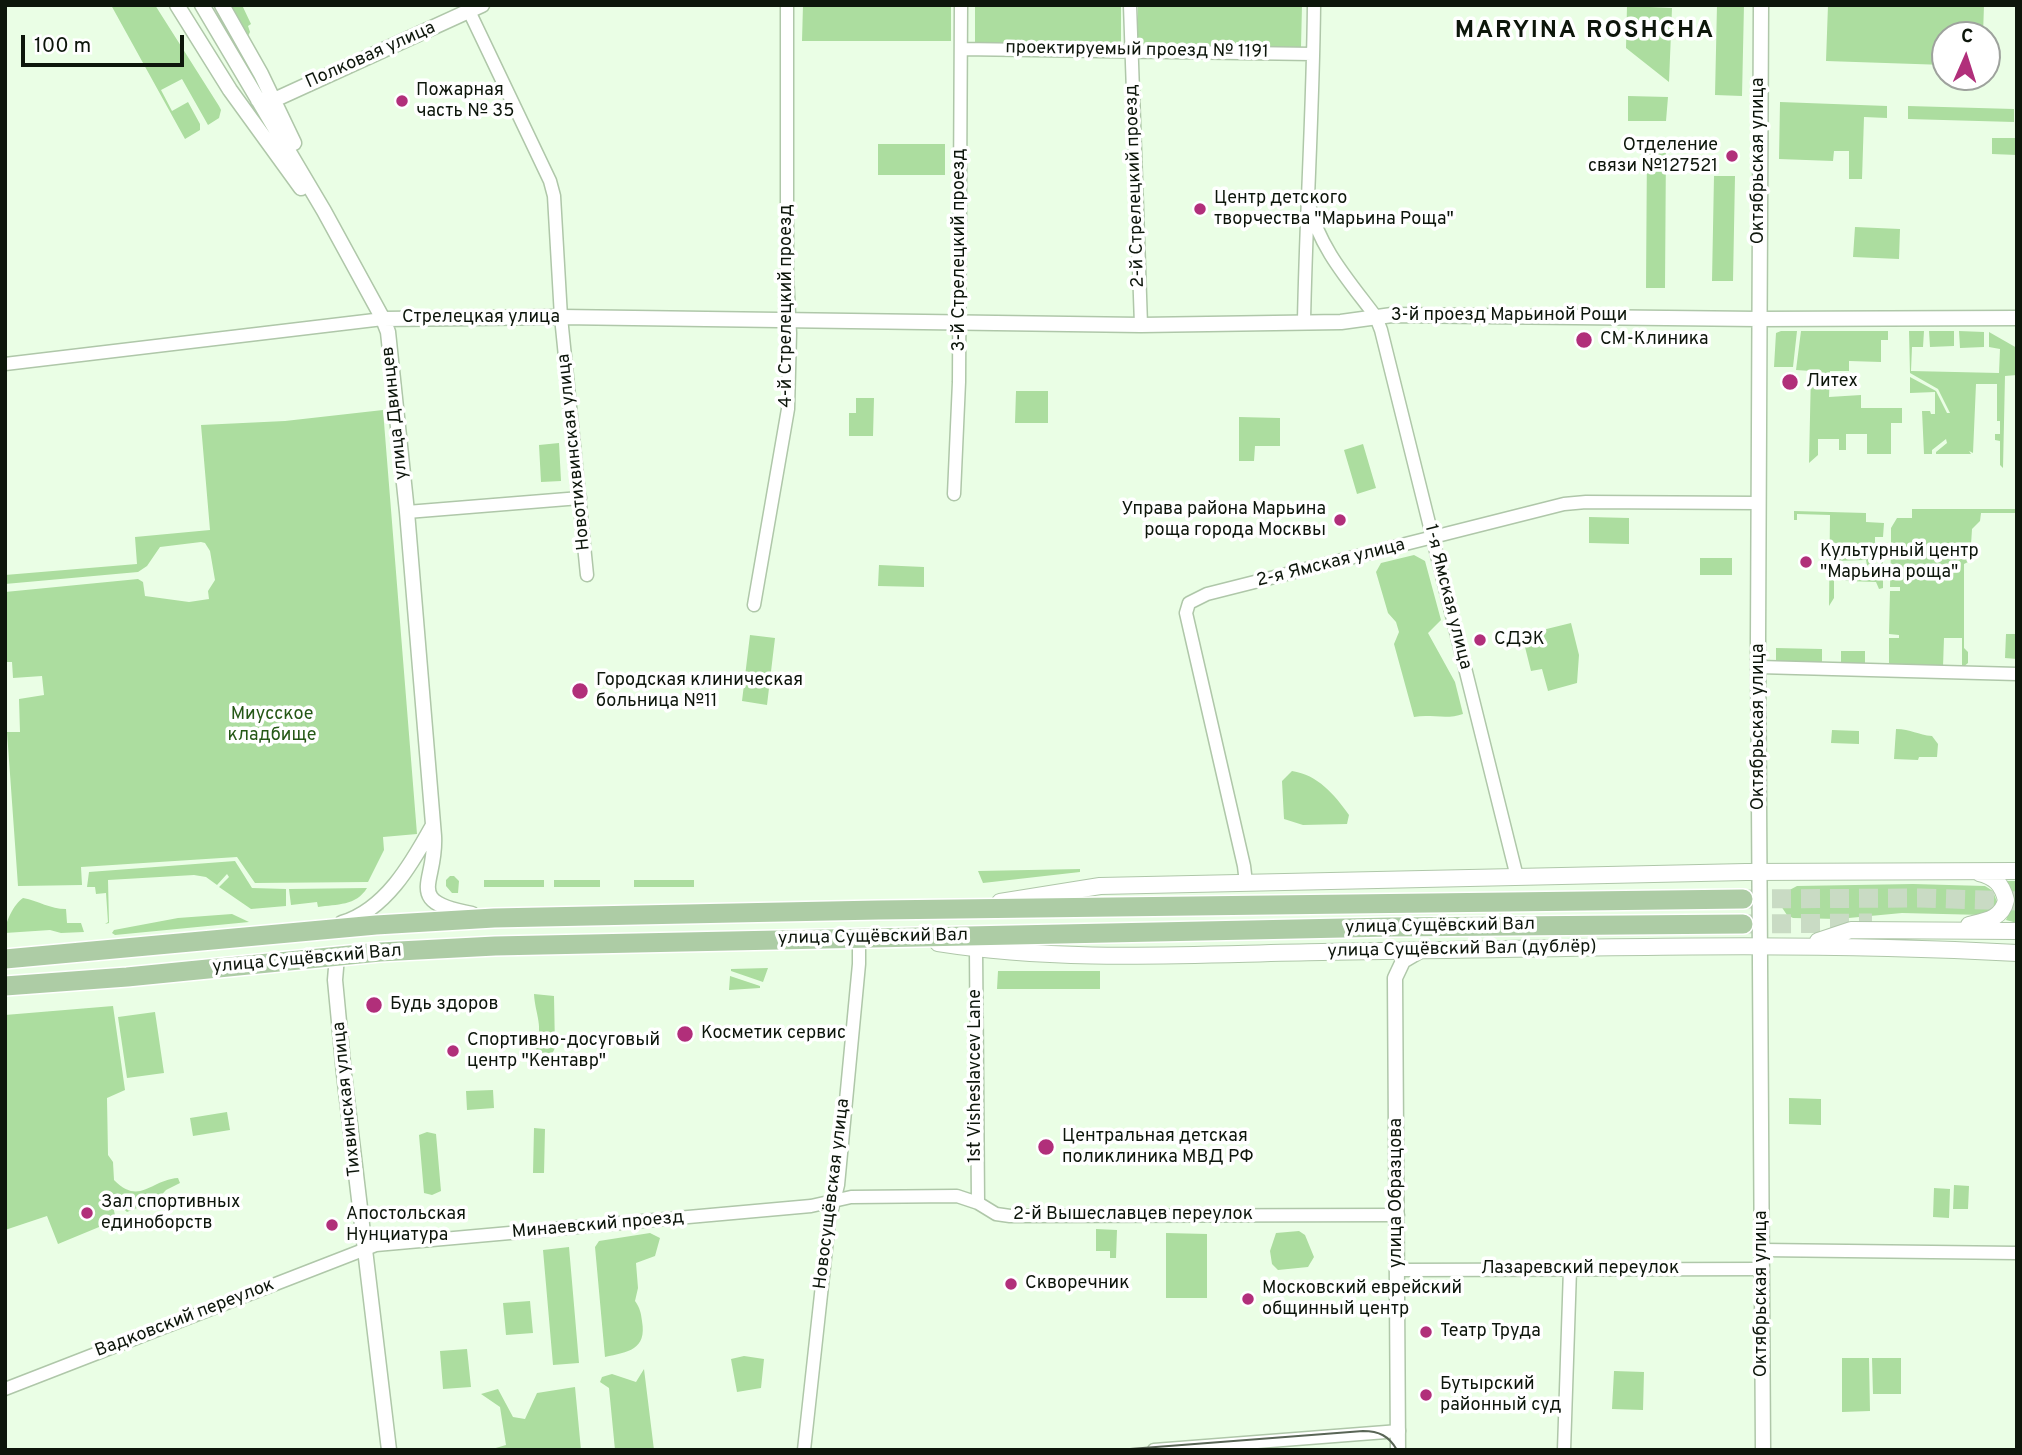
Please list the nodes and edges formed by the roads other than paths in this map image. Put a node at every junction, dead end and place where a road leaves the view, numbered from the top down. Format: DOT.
graph roads {
  1 [pos="177,5"];
  2 [pos="202,5"];
  3 [pos="222,5"];
  4 [pos="787,5"];
  5 [pos="961,5"];
  6 [pos="1130,5"];
  7 [pos="1314,5"];
  8 [pos="1760,5"];
  9 [pos="476,8"];
  10 [pos="961,49"];
  11 [pos="1132,50"];
  12 [pos="1313,54"];
  13 [pos="258,100"];
  14 [pos="274,100"];
  15 [pos="1309,204"];
  16 [pos="324,211"];
  17 [pos="561,317"];
  18 [pos="1376,317"];
  19 [pos="2017,318"];
  20 [pos="383,319"];
  21 [pos="789,319"];
  22 [pos="1758,319"];
  23 [pos="1304,321"];
  24 [pos="959,322"];
  25 [pos="1141,325"];
  26 [pos="5,364"];
  27 [pos="954,494"];
  28 [pos="580,498"];
  29 [pos="1759,503"];
  30 [pos="407,512"];
  31 [pos="1433,539"];
  32 [pos="587,575"];
  33 [pos="754,605"];
  34 [pos="1759,667"];
  35 [pos="2017,674"];
  36 [pos="432,827"];
  37 [pos="1956,870"];
  38 [pos="2017,871"];
  39 [pos="1761,872"];
  40 [pos="1517,877"];
  41 [pos="1246,883"];
  42 [pos="1743,899"];
  43 [pos="963,909"];
  44 [pos="494,918"];
  45 [pos="1743,924"];
  46 [pos="320,930"];
  47 [pos="1944,930"];
  48 [pos="2017,931"];
  49 [pos="859,938"];
  50 [pos="908,938"];
  51 [pos="1760,945"];
  52 [pos="1806,945"];
  53 [pos="976,949"];
  54 [pos="1420,951"];
  55 [pos="1368,952"];
  56 [pos="2017,953"];
  57 [pos="337,956"];
  58 [pos="6,959"];
  59 [pos="1395,978"];
  60 [pos="10,987"];
  61 [pos="832,1203"];
  62 [pos="978,1203"];
  63 [pos="1398,1214"];
  64 [pos="365,1249"];
  65 [pos="1762,1250"];
  66 [pos="2017,1253"];
  67 [pos="1570,1269"];
  68 [pos="1762,1269"];
  69 [pos="1398,1270"];
  70 [pos="5,1389"];
  71 [pos="1399,1431"];
  72 [pos="389,1450"];
  73 [pos="804,1450"];
  74 [pos="1154,1450"];
  75 [pos="1398,1450"];
  76 [pos="1563,1450"];
  77 [pos="1763,1450"];
  1 -- 16 [label="street"];
  2 -- 13 [label="street, улица Двинцев"];
  3 -- 14 [label="street"];
  4 -- 21 [label="street, 4-й Стрелецкий проезд"];
  5 -- 10 [label="street, 3-й Стрелецкий проезд"];
  6 -- 11 [label="street, 2-й Стрелецкий проезд"];
  7 -- 12 [label="street"];
  8 -- 22 [label="street, Октябрьская улица"];
  9 -- 14 [label="street, Полковая улица"];
  9 -- 17 [label="street, Новотихвинская улица"];
  10 -- 11 [label="street, проектируемый проезд № 1191"];
  10 -- 24 [label="street, 3-й Стрелецкий проезд"];
  11 -- 12 [label="street, проектируемый проезд № 1191"];
  11 -- 25 [label="street, 2-й Стрелецкий проезд"];
  12 -- 15 [label="street"];
  13 -- 14 [label="street, Полковая улица"];
  13 -- 16 [label="street, улица Двинцев"];
  14 -- 16 [label="street"];
  15 -- 18 [label="street"];
  15 -- 23 [label="street"];
  16 -- 20 [label="street, улица Двинцев"];
  17 -- 20 [label="street, Стрелецкая улица"];
  17 -- 21 [label="street, Стрелецкая улица"];
  17 -- 28 [label="street, Новотихвинская улица"];
  18 -- 22 [label="street, 3-й проезд Марьиной Рощи"];
  18 -- 23 [label="street, 3-й проезд Марьиной Рощи"];
  18 -- 31 [label="street, 1-я Ямская улица"];
  19 -- 22 [label="street, 3-й проезд Марьиной Рощи"];
  20 -- 26 [label="street, Стрелецкая улица"];
  20 -- 30 [label="street, улица Двинцев"];
  21 -- 24 [label="street, Стрелецкая улица"];
  21 -- 33 [label="street, 4-й Стрелецкий проезд"];
  22 -- 29 [label="street, Октябрьская улица"];
  23 -- 25 [label="street, 3-й проезд Марьиной Рощи"];
  24 -- 25 [label="street, 3-й проезд Марьиной Рощи"];
  24 -- 27 [label="street, 3-й Стрелецкий проезд"];
  28 -- 30 [label="street"];
  28 -- 32 [label="street, Новотихвинская улица"];
  29 -- 31 [label="street, 2-я Ямская улица"];
  29 -- 34 [label="street, Октябрьская улица"];
  30 -- 36 [label="street, улица Двинцев"];
  31 -- 40 [label="street, 1-я Ямская улица"];
  31 -- 41 [label="street, 2-я Ямская улица"];
  34 -- 35 [label="street"];
  34 -- 39 [label="street, Октябрьская улица"];
  36 -- 44 [label="street, улица Двинцев"];
  36 -- 46 [label="street"];
  37 -- 38 [label="main road"];
  37 -- 39 [label="main road"];
  37 -- 47 [label="main road"];
  39 -- 40 [label="main road"];
  39 -- 51 [label="street, Октябрьская улица"];
  40 -- 41 [label="main road"];
  41 -- 43 [label="main road"];
  42 -- 43 [label="main road, улица Сущёвский Вал"];
  43 -- 44 [label="main road, улица Сущёвский Вал"];
  44 -- 46 [label="main road, улица Сущёвский Вал"];
  45 -- 50 [label="main road, улица Сущёвский Вал"];
  46 -- 58 [label="main road, улица Сущёвский Вал"];
  47 -- 48 [label="main road"];
  47 -- 52 [label="main road"];
  49 -- 50 [label="main road, улица Сущёвский Вал"];
  49 -- 57 [label="main road, улица Сущёвский Вал"];
  49 -- 61 [label="street, Новосущёвская улица"];
  50 -- 53 [label="main road, улица Сущёвский Вал (дублёр)"];
  51 -- 52 [label="main road, улица Сущёвский Вал (дублёр)"];
  51 -- 54 [label="main road, улица Сущёвский Вал (дублёр)"];
  51 -- 65 [label="street, Октябрьская улица"];
  52 -- 56 [label="main road, улица Сущёвский Вал (дублёр)"];
  53 -- 55 [label="main road, улица Сущёвский Вал (дублёр)"];
  53 -- 62 [label="street, 1st Visheslavcev Lane"];
  54 -- 55 [label="main road, улица Сущёвский Вал (дублёр)"];
  54 -- 59 [label="street"];
  55 -- 59 [label="street"];
  57 -- 60 [label="main road, улица Сущёвский Вал"];
  57 -- 64 [label="street, Тихвинская улица"];
  59 -- 63 [label="street, улица Образцова"];
  61 -- 62 [label="street, 2-й Вышеславцев переулок"];
  61 -- 64 [label="street, Минаевский проезд"];
  61 -- 73 [label="street, Новосущёвская улица"];
  62 -- 63 [label="street, 2-й Вышеславцев переулок"];
  63 -- 69 [label="street, улица Образцова"];
  64 -- 70 [label="street, Вадковский переулок"];
  64 -- 72 [label="street, Тихвинская улица"];
  65 -- 66 [label="street"];
  65 -- 68 [label="street, Октябрьская улица"];
  67 -- 68 [label="street, Лазаревский переулок"];
  67 -- 69 [label="street, Лазаревский переулок"];
  67 -- 76 [label="street"];
  68 -- 77 [label="street, Октябрьская улица"];
  69 -- 71 [label="street, улица Образцова"];
  71 -- 74 [label="street"];
  71 -- 75 [label="street, улица Образцова"];
}
